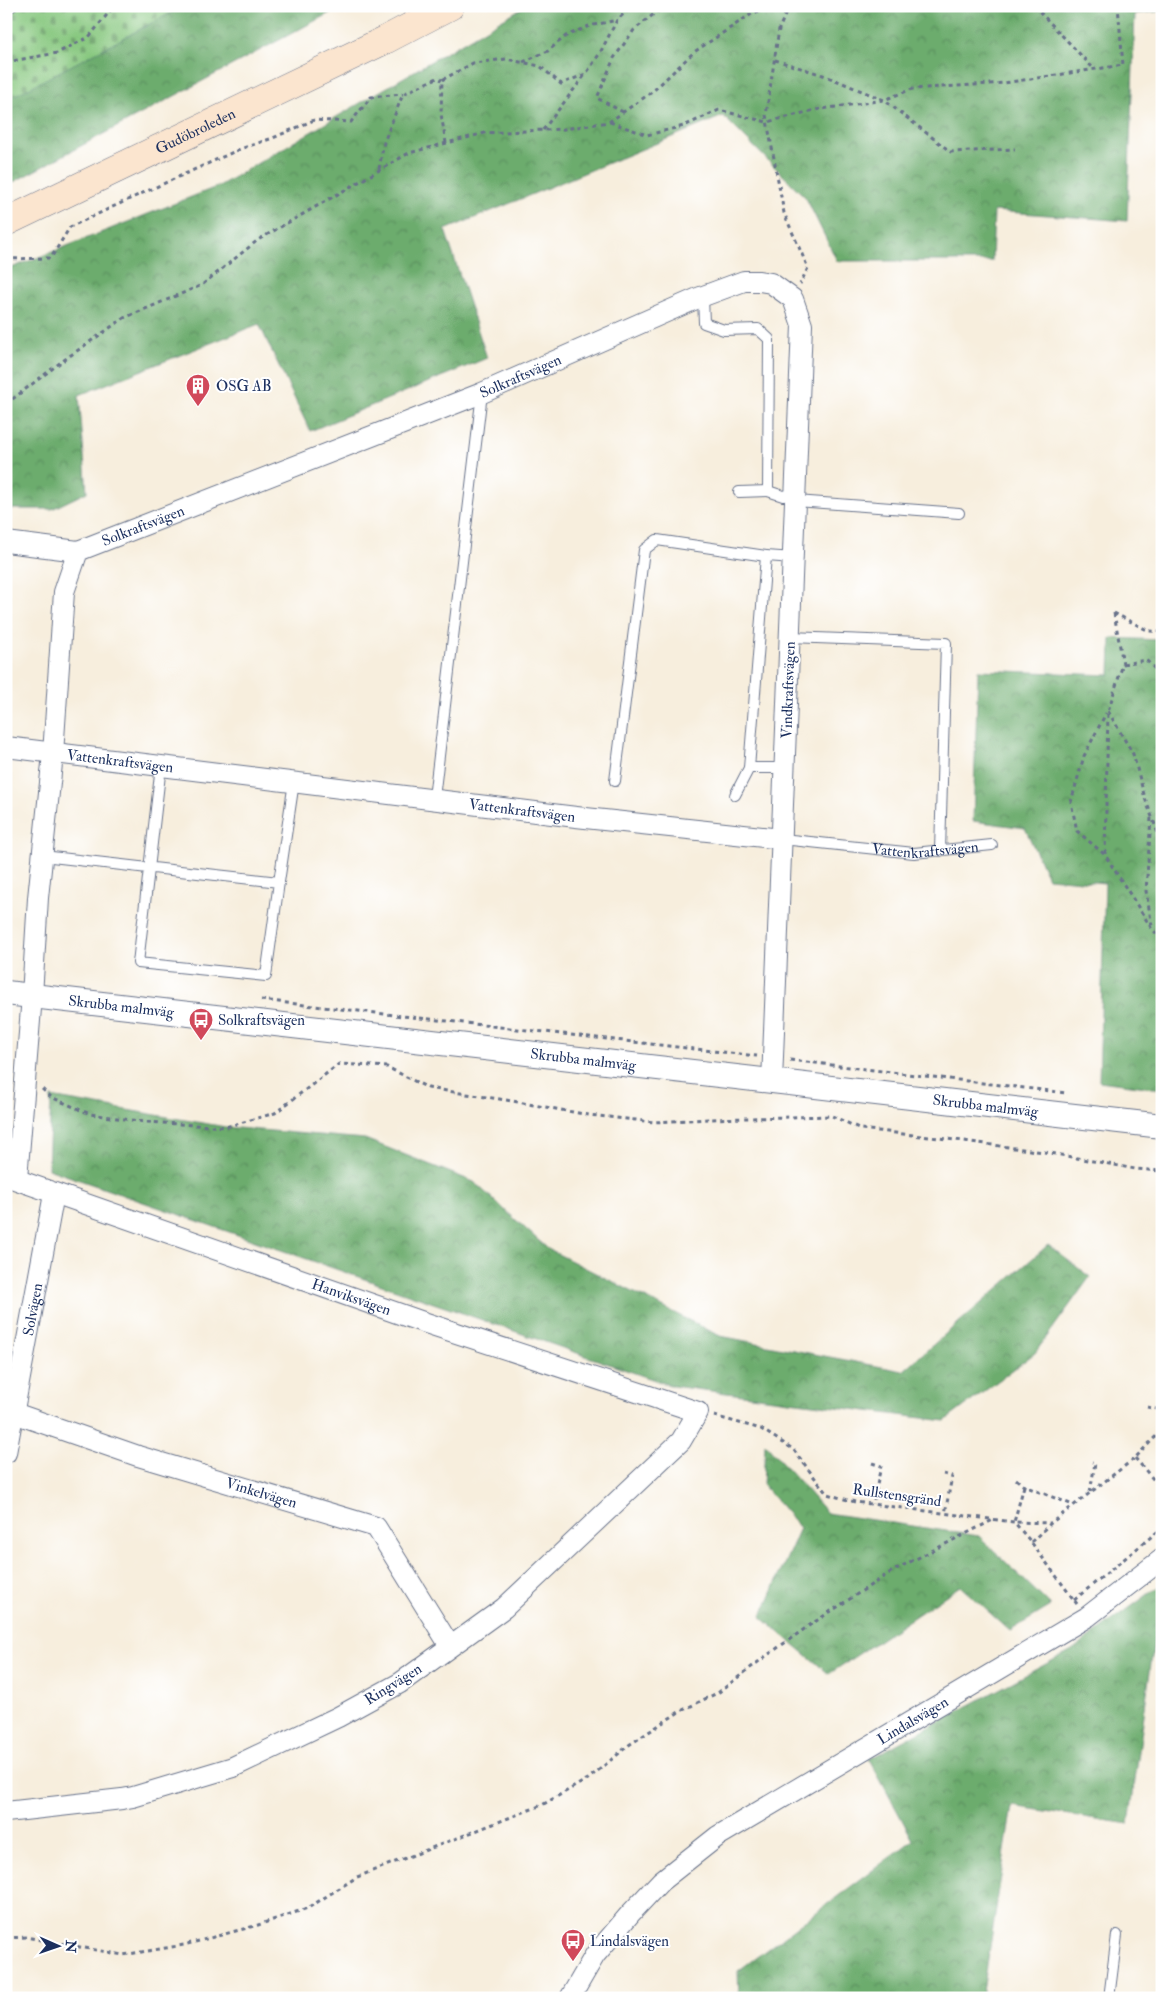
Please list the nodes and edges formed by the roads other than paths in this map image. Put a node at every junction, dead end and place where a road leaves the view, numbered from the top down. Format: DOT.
graph roads {
  1 [pos="12,6"];
  2 [pos="441,6"];
  3 [pos="450,6"];
  4 [pos="6,9"];
  5 [pos="385,40"];
  6 [pos="6,222"];
  7 [pos="703,297"];
  8 [pos="793,299"];
  9 [pos="482,393"];
  10 [pos="768,491"];
  11 [pos="739,492"];
  12 [pos="796,498"];
  13 [pos="959,513"];
  14 [pos="6,542"];
  15 [pos="78,551"];
  16 [pos="766,556"];
  17 [pos="794,558"];
  18 [pos="790,637"];
  19 [pos="6,747"];
  20 [pos="53,754"];
  21 [pos="161,766"];
  22 [pos="749,768"];
  23 [pos="785,768"];
  24 [pos="616,781"];
  25 [pos="294,782"];
  26 [pos="736,795"];
  27 [pos="434,798"];
  28 [pos="782,839"];
  29 [pos="992,845"];
  30 [pos="940,851"];
  31 [pos="43,856"];
  32 [pos="148,868"];
  33 [pos="279,882"];
  34 [pos="6,993"];
  35 [pos="32,996"];
  36 [pos="772,1082"];
  37 [pos="1162,1126"];
  38 [pos="12,1178"];
  39 [pos="54,1194"];
  40 [pos="698,1412"];
  41 [pos="14,1413"];
  42 [pos="6,1454"];
  43 [pos="1162,1558"];
  44 [pos="450,1646"];
  45 [pos="6,1812"];
  46 [pos="1117,1935"];
  47 [pos="570,1998"];
  48 [pos="1108,1998"];
  1 -- 4 [label="lane"];
  2 -- 5 [label="main road, Gudöbroleden"];
  3 -- 5 [label="main road, Gudöbroleden"];
  5 -- 6 [label="main road, Gudöbroleden"];
  7 -- 8 [label="street, Solkraftsvägen"];
  7 -- 9 [label="street, Solkraftsvägen"];
  7 -- 10 [label="lane"];
  8 -- 12 [label="street, Vindkraftsvägen"];
  9 -- 15 [label="street, Solkraftsvägen"];
  9 -- 27 [label="lane"];
  10 -- 11 [label="lane"];
  10 -- 12 [label="lane"];
  12 -- 13 [label="lane"];
  12 -- 17 [label="street, Vindkraftsvägen"];
  14 -- 15 [label="street"];
  15 -- 20 [label="street"];
  16 -- 17 [label="lane"];
  16 -- 22 [label="lane"];
  16 -- 24 [label="lane"];
  17 -- 18 [label="street, Vindkraftsvägen"];
  18 -- 23 [label="street, Vindkraftsvägen"];
  18 -- 30 [label="lane"];
  19 -- 20 [label="street, Vattenkraftsvägen"];
  20 -- 21 [label="street, Vattenkraftsvägen"];
  20 -- 31 [label="street"];
  21 -- 25 [label="street, Vattenkraftsvägen"];
  21 -- 32 [label="lane"];
  22 -- 23 [label="lane"];
  22 -- 26 [label="lane"];
  23 -- 28 [label="street, Vindkraftsvägen"];
  25 -- 27 [label="street, Vattenkraftsvägen"];
  25 -- 33 [label="lane"];
  27 -- 28 [label="street, Vattenkraftsvägen"];
  28 -- 30 [label="lane, Vattenkraftsvägen"];
  28 -- 36 [label="street, Vindkraftsvägen"];
  29 -- 30 [label="lane, Vattenkraftsvägen"];
  31 -- 32 [label="lane"];
  31 -- 35 [label="street"];
  32 -- 33 [label="lane"];
  32 -- 33 [label="lane"];
  34 -- 35 [label="street, Skrubba malmväg"];
  35 -- 36 [label="street, Skrubba malmväg"];
  35 -- 38 [label="street"];
  36 -- 37 [label="street, Skrubba malmväg"];
  38 -- 39 [label="street, Hanviksvägen"];
  39 -- 40 [label="street, Hanviksvägen"];
  39 -- 41 [label="street, Solvägen"];
  40 -- 44 [label="street, Ringvägen"];
  41 -- 42 [label="street, Solvägen"];
  41 -- 44 [label="street, Vinkelvägen"];
  43 -- 47 [label="street, Lindalsvägen"];
  44 -- 45 [label="street, Ringvägen"];
  46 -- 48 [label="lane"];
}
